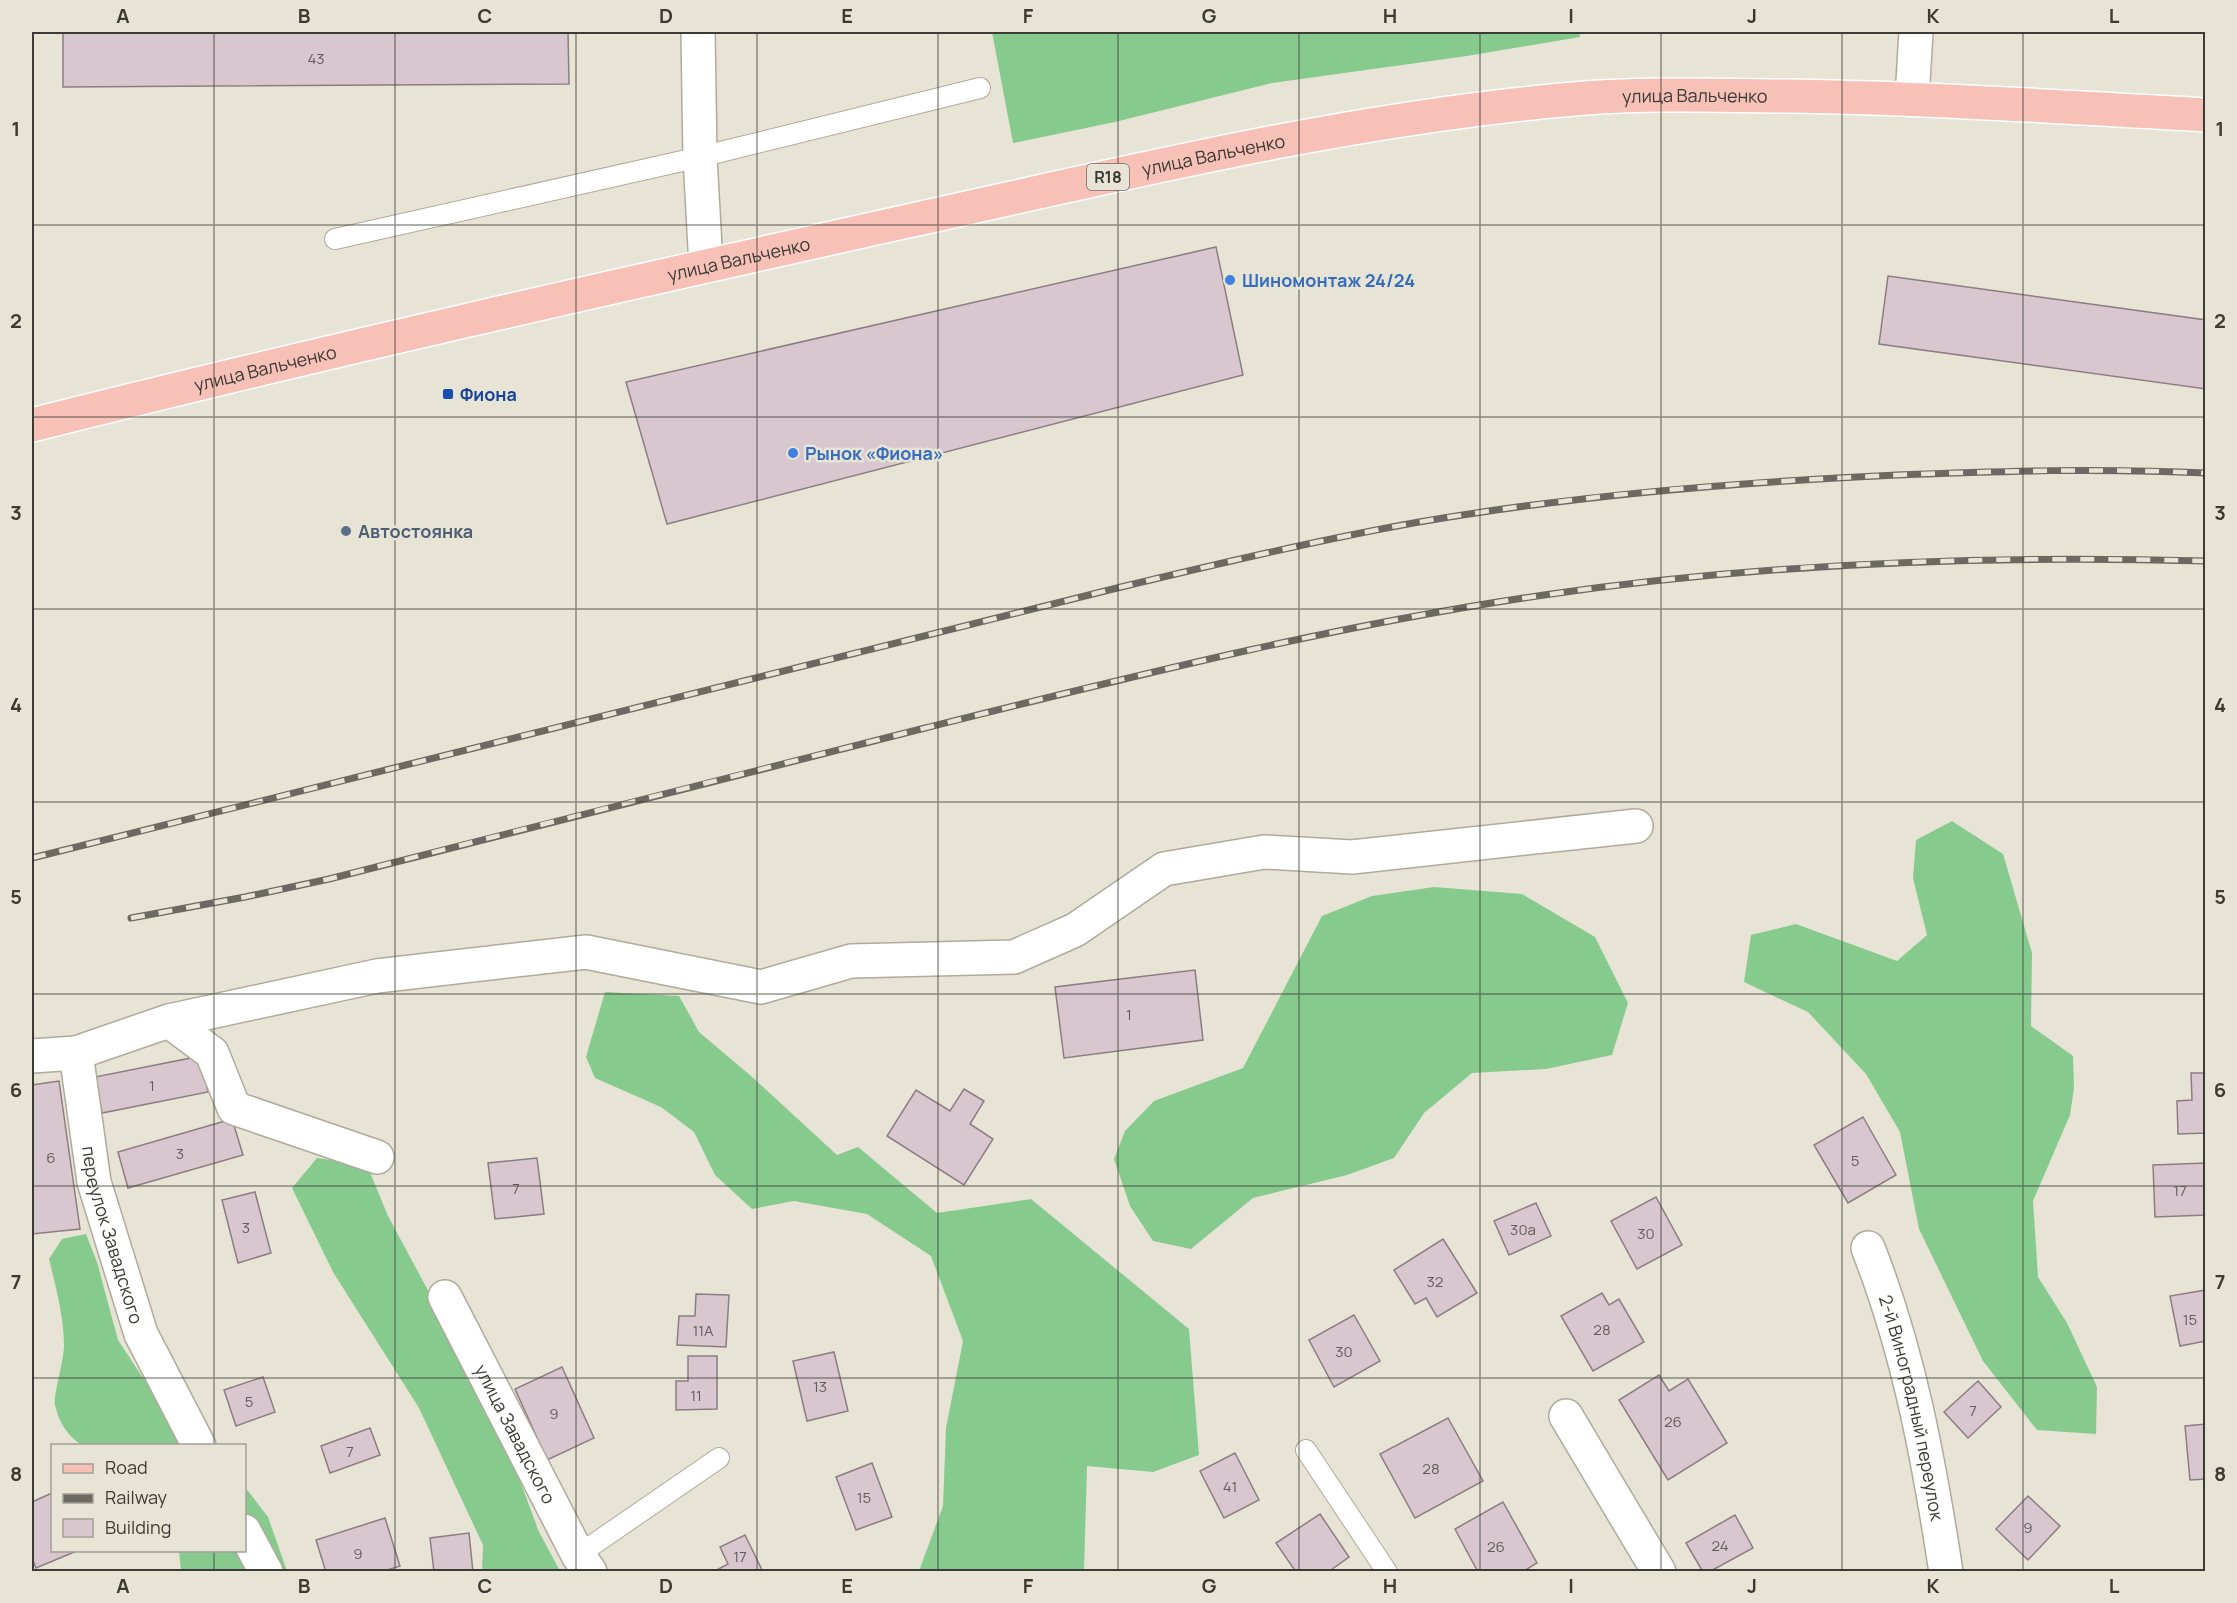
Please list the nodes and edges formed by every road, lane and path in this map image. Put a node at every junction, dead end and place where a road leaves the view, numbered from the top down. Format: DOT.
graph roads {
  1 [pos="698,32"];
  2 [pos="1916,32"];
  3 [pos="980,88"];
  4 [pos="1912,98"];
  5 [pos="2205,115"];
  6 [pos="700,158"];
  7 [pos="335,239"];
  8 [pos="706,266"];
  9 [pos="32,425"];
  10 [pos="1636,826"];
  11 [pos="169,1020"];
  12 [pos="76,1053"];
  13 [pos="32,1056"];
  14 [pos="377,1157"];
  15 [pos="1868,1248"];
  16 [pos="444,1297"];
  17 [pos="1566,1416"];
  18 [pos="199,1444"];
  19 [pos="1306,1450"];
  20 [pos="719,1458"];
  21 [pos="246,1535"];
  22 [pos="584,1563"];
  23 [pos="266,1572"];
  24 [pos="1387,1572"];
  25 [pos="1659,1572"];
  26 [pos="1946,1572"];
  1 -- 6 [label="street"];
  2 -- 4 [label="street"];
  3 -- 6 [label="lane"];
  4 -- 5 [label="main road, улица Вальченко / R18"];
  4 -- 8 [label="main road, улица Вальченко / R18"];
  6 -- 7 [label="lane"];
  6 -- 8 [label="street"];
  8 -- 9 [label="main road, улица Вальченко / R18"];
  10 -- 11 [label="street"];
  11 -- 12 [label="street"];
  11 -- 14 [label="street"];
  12 -- 13 [label="street"];
  12 -- 18 [label="street, переулок Завадского"];
  15 -- 26 [label="street, 2-й Виноградный переулок"];
  16 -- 22 [label="street, улица Завадского"];
  17 -- 25 [label="street"];
  19 -- 24 [label="lane"];
  20 -- 22 [label="lane"];
  21 -- 23 [label="street"];
}
